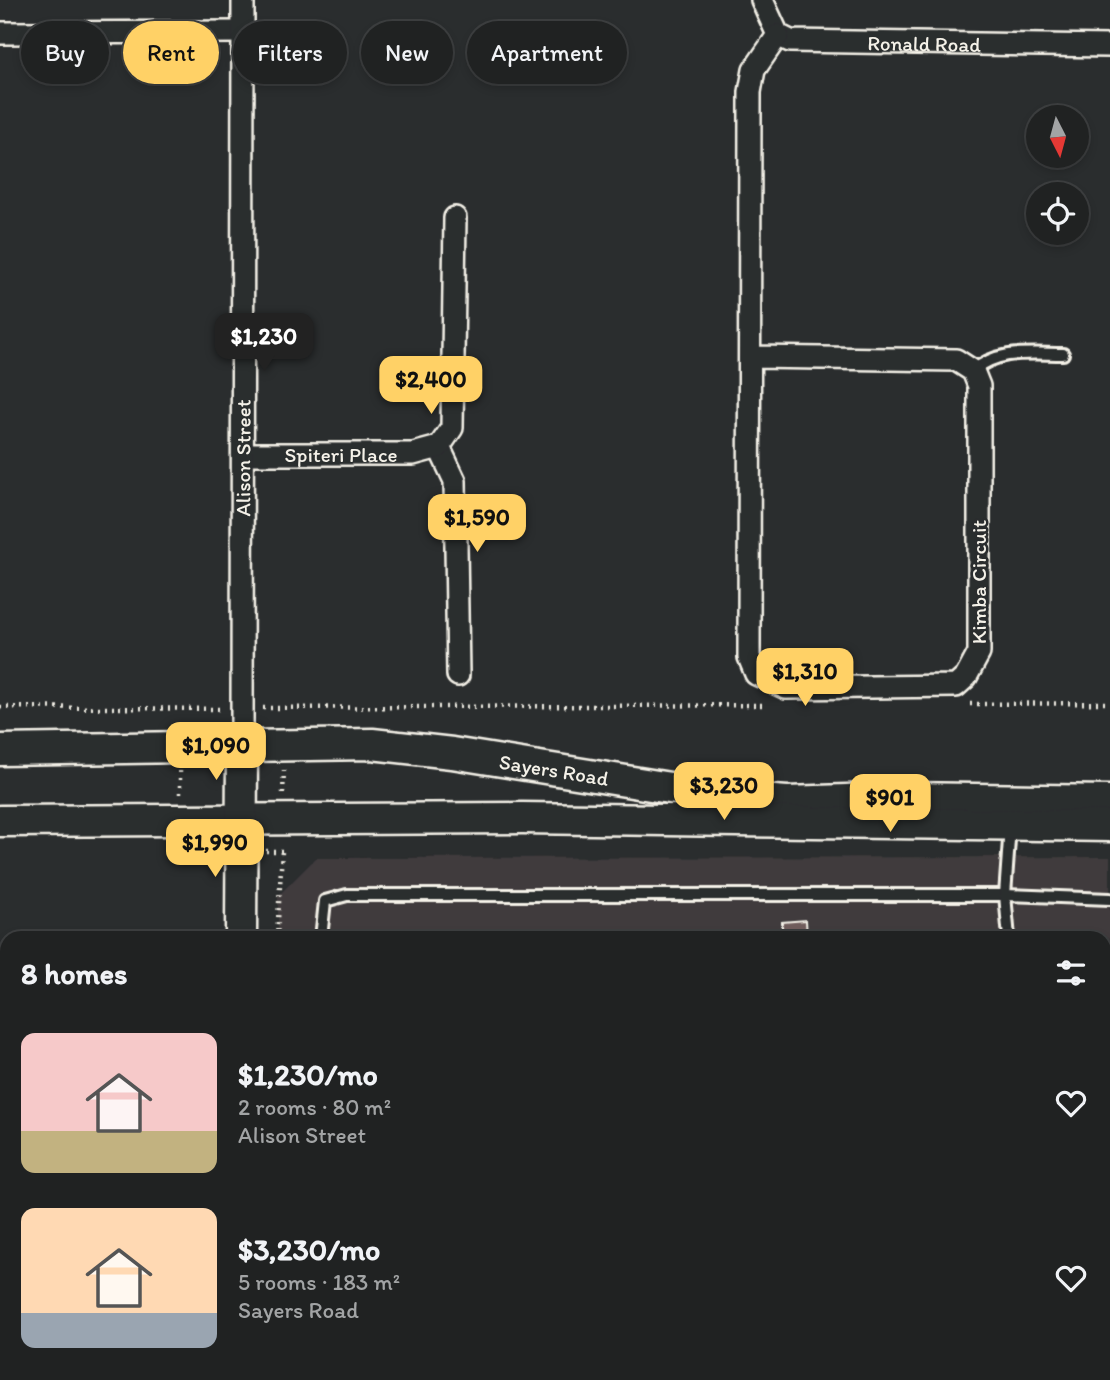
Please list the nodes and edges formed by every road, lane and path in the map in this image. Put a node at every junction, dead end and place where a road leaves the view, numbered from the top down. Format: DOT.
graph roads {
  1 [pos="243,0"];
  2 [pos="762,0"];
  3 [pos="244,21"];
  4 [pos="233,32"];
  5 [pos="0,33"];
  6 [pos="778,35"];
  7 [pos="1110,46"];
  8 [pos="244,84"];
  9 [pos="455,218"];
  10 [pos="1063,354"];
  11 [pos="751,357"];
  12 [pos="973,371"];
  13 [pos="439,447"];
  14 [pos="243,454"];
  15 [pos="458,675"];
  16 [pos="1110,703"];
  17 [pos="958,704"];
  18 [pos="777,705"];
  19 [pos="0,707"];
  20 [pos="242,710"];
  21 [pos="242,747"];
  22 [pos="0,750"];
  23 [pos="1110,801"];
  24 [pos="787,802"];
  25 [pos="241,819"];
  26 [pos="0,821"];
  27 [pos="1011,823"];
  28 [pos="1110,825"];
  29 [pos="1005,895"];
  30 [pos="1110,899"];
  31 [pos="241,931"];
  32 [pos="322,931"];
  33 [pos="1008,931"];
  1 -- 3 [label="street, Alison Street"];
  2 -- 6 [label="street"];
  4 -- 5 [label="street"];
  6 -- 7 [label="street, Ronald Road"];
  6 -- 11 [label="street, Kimba Circuit"];
  8 -- 14 [label="street, Alison Street"];
  9 -- 13 [label="street"];
  10 -- 12 [label="lane"];
  11 -- 12 [label="street"];
  11 -- 12 [label="street, Kimba Circuit"];
  13 -- 14 [label="street, Spiteri Place"];
  13 -- 15 [label="street"];
  14 -- 20 [label="street, Alison Street"];
  16 -- 17 [label="path"];
  18 -- 20 [label="path"];
  19 -- 20 [label="path"];
  20 -- 21 [label="street, Alison Street"];
  21 -- 22 [label="main road, Sayers Road"];
  21 -- 24 [label="main road, Sayers Road"];
  21 -- 25 [label="main road"];
  23 -- 24 [label="main road, Sayers Road"];
  24 -- 27 [label="main road"];
  25 -- 26 [label="main road, Sayers Road"];
  25 -- 27 [label="main road, Sayers Road"];
  25 -- 31 [label="main road"];
  27 -- 28 [label="main road, Sayers Road"];
  27 -- 29 [label="lane"];
  29 -- 30 [label="lane"];
  29 -- 32 [label="lane"];
  29 -- 33 [label="lane"];
}
